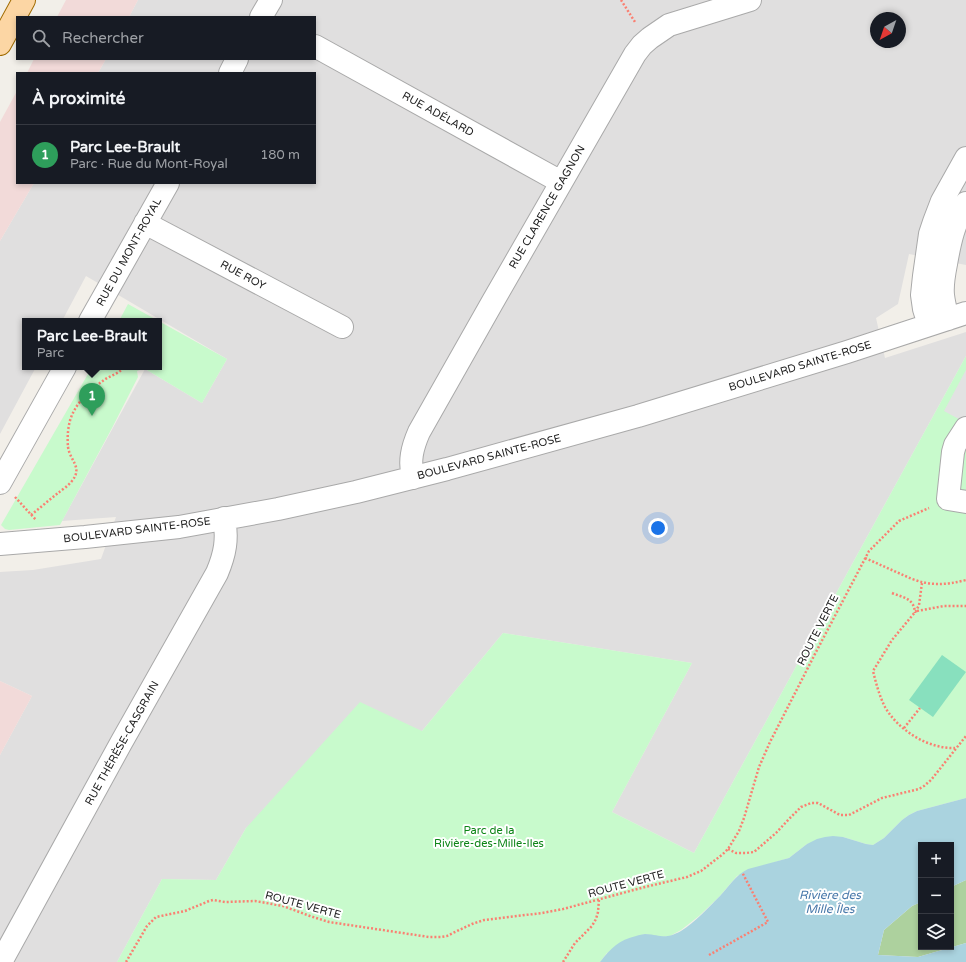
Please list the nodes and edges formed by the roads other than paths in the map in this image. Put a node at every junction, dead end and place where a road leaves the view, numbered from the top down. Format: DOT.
graph roads {
  1 [pos="24,0"];
  2 [pos="270,0"];
  3 [pos="750,0"];
  4 [pos="262,16"];
  5 [pos="0,44"];
  6 [pos="316,47"];
  7 [pos="237,60"];
  8 [pos="231,72"];
  9 [pos="966,158"];
  10 [pos="561,182"];
  11 [pos="167,184"];
  12 [pos="966,202"];
  13 [pos="145,223"];
  14 [pos="92,318"];
  15 [pos="948,319"];
  16 [pos="342,326"];
  17 [pos="64,370"];
  18 [pos="966,428"];
  19 [pos="413,478"];
  20 [pos="8,490"];
  21 [pos="957,501"];
  22 [pos="224,518"];
  23 [pos="0,544"];
  24 [pos="1,962"];
  1 -- 5 [label="main road"];
  2 -- 4 [label="street"];
  3 -- 10 [label="street, RUE CLARENCE GAGNON"];
  6 -- 10 [label="street, RUE ADÉLARD"];
  7 -- 8 [label="street"];
  9 -- 15 [label="street"];
  10 -- 19 [label="street, RUE CLARENCE GAGNON"];
  11 -- 13 [label="street, RUE DU MONT-ROYAL"];
  12 -- 15 [label="street"];
  13 -- 14 [label="street, RUE DU MONT-ROYAL"];
  13 -- 16 [label="street, RUE ROY"];
  15 -- 19 [label="street, BOULEVARD SAINTE-ROSE"];
  17 -- 20 [label="street"];
  18 -- 21 [label="street"];
  19 -- 22 [label="street, BOULEVARD SAINTE-ROSE"];
  22 -- 23 [label="street, BOULEVARD SAINTE-ROSE"];
  22 -- 24 [label="street, RUE THÉRÈSE-CASGRAIN"];
}
